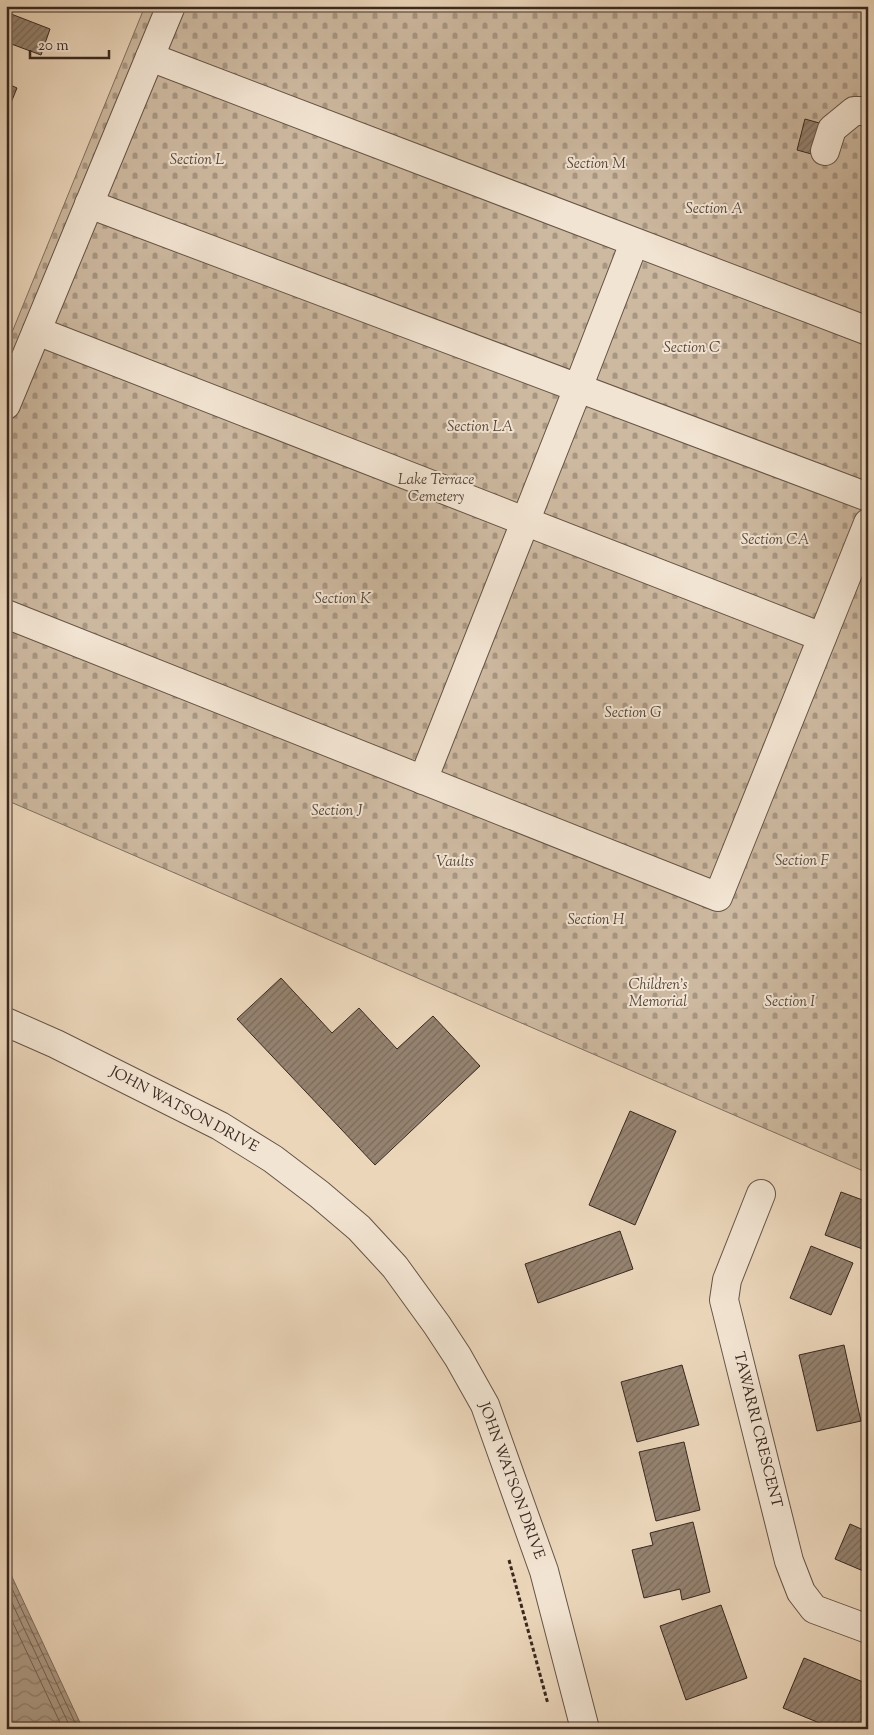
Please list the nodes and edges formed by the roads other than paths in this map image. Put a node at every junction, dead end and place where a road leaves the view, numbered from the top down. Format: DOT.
graph roads {
  1 [pos="171,6"];
  2 [pos="150,57"];
  3 [pos="868,111"];
  4 [pos="825,151"];
  5 [pos="89,204"];
  6 [pos="634,243"];
  7 [pos="37,331"];
  8 [pos="868,331"];
  9 [pos="578,388"];
  10 [pos="6,405"];
  11 [pos="868,497"];
  12 [pos="525,521"];
  13 [pos="868,523"];
  14 [pos="6,614"];
  15 [pos="822,637"];
  16 [pos="423,780"];
  17 [pos="6,1022"];
  18 [pos="761,1194"];
  19 [pos="868,1629"];
  20 [pos="585,1729"];
  1 -- 2 [label="street"];
  2 -- 5 [label="street"];
  2 -- 6 [label="street"];
  3 -- 4 [label="street"];
  5 -- 7 [label="street"];
  5 -- 9 [label="street"];
  6 -- 8 [label="street"];
  6 -- 9 [label="street"];
  7 -- 10 [label="street"];
  7 -- 12 [label="street"];
  9 -- 11 [label="street"];
  9 -- 12 [label="street"];
  12 -- 15 [label="street"];
  12 -- 16 [label="street"];
  13 -- 15 [label="street"];
  14 -- 16 [label="street"];
  15 -- 16 [label="street"];
  17 -- 20 [label="street, JOHN WATSON DRIVE"];
  18 -- 19 [label="street, TAWARRI CRESCENT"];
}
